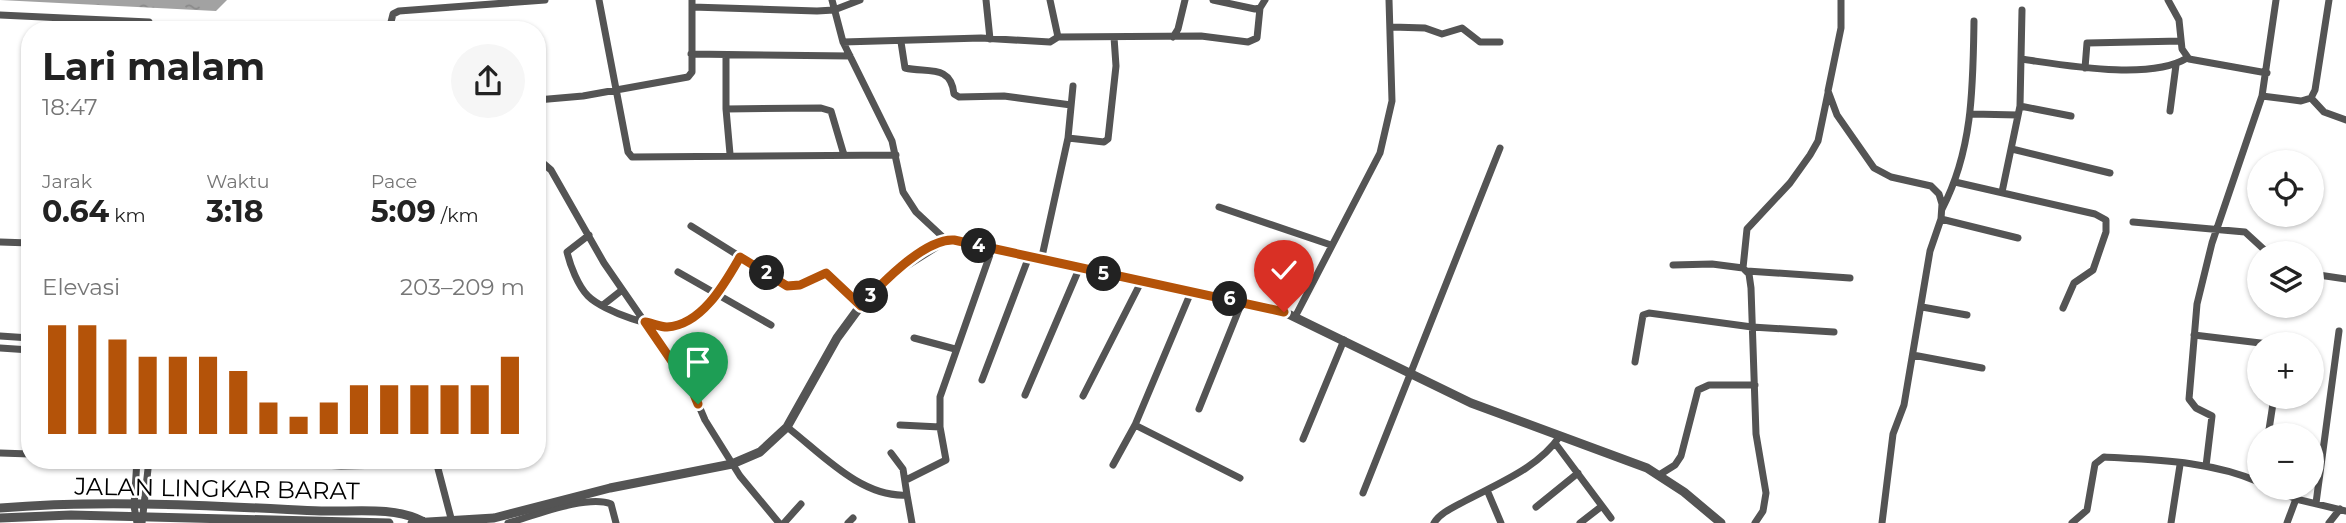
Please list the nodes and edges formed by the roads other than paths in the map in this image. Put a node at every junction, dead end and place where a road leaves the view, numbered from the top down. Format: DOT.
graph roads {
  1 [pos="545,0"];
  2 [pos="599,0"];
  3 [pos="832,0"];
  4 [pos="860,0"];
  5 [pos="986,0"];
  6 [pos="1050,0"];
  7 [pos="1185,0"];
  8 [pos="1213,0"];
  9 [pos="1265,0"];
  10 [pos="1389,0"];
  11 [pos="1841,0"];
  12 [pos="2168,0"];
  13 [pos="2276,0"];
  14 [pos="2329,0"];
  15 [pos="527,1"];
  16 [pos="692,3"];
  17 [pos="1260,8"];
  18 [pos="834,10"];
  19 [pos="2022,10"];
  20 [pos="0,15"];
  21 [pos="128,21"];
  22 [pos="391,21"];
  23 [pos="1974,21"];
  24 [pos="1392,27"];
  25 [pos="1058,37"];
  26 [pos="1114,37"];
  27 [pos="1172,37"];
  28 [pos="990,39"];
  29 [pos="901,41"];
  30 [pos="2181,41"];
  31 [pos="842,42"];
  32 [pos="1500,42"];
  33 [pos="691,54"];
  34 [pos="726,55"];
  35 [pos="850,56"];
  36 [pos="2187,58"];
  37 [pos="2021,59"];
  38 [pos="2176,65"];
  39 [pos="2085,68"];
  40 [pos="2267,73"];
  41 [pos="1073,86"];
  42 [pos="1828,90"];
  43 [pos="616,91"];
  44 [pos="2262,96"];
  45 [pos="546,99"];
  46 [pos="2311,99"];
  47 [pos="1071,105"];
  48 [pos="726,109"];
  49 [pos="2019,110"];
  50 [pos="2170,111"];
  51 [pos="1972,114"];
  52 [pos="2071,116"];
  53 [pos="2346,120"];
  54 [pos="1068,138"];
  55 [pos="1500,148"];
  56 [pos="2012,149"];
  57 [pos="730,154"];
  58 [pos="844,155"];
  59 [pos="896,155"];
  60 [pos="546,166"];
  61 [pos="2110,173"];
  62 [pos="1955,182"];
  63 [pos="2002,192"];
  64 [pos="1219,207"];
  65 [pos="1942,209"];
  66 [pos="1941,219"];
  67 [pos="2133,222"];
  68 [pos="691,226"];
  69 [pos="2217,228"];
  70 [pos="589,235"];
  71 [pos="2018,238"];
  72 [pos="946,240"];
  73 [pos="2255,241"];
  74 [pos="0,242"];
  75 [pos="21,243"];
  76 [pos="1331,246"];
  77 [pos="992,249"];
  78 [pos="740,257"];
  79 [pos="1028,259"];
  80 [pos="1041,261"];
  81 [pos="1673,265"];
  82 [pos="1079,269"];
  83 [pos="1745,269"];
  84 [pos="678,272"];
  85 [pos="2324,276"];
  86 [pos="1850,278"];
  87 [pos="2346,279"];
  88 [pos="1141,282"];
  89 [pos="622,290"];
  90 [pos="1191,292"];
  91 [pos="718,294"];
  92 [pos="1242,302"];
  93 [pos="603,305"];
  94 [pos="861,306"];
  95 [pos="1922,307"];
  96 [pos="2063,308"];
  97 [pos="1967,315"];
  98 [pos="1295,317"];
  99 [pos="645,322"];
  100 [pos="771,325"];
  101 [pos="1752,327"];
  102 [pos="2339,331"];
  103 [pos="1834,332"];
  104 [pos="2194,335"];
  105 [pos="0,336"];
  106 [pos="21,337"];
  107 [pos="914,338"];
  108 [pos="1345,340"];
  109 [pos="2247,341"];
  110 [pos="0,348"];
  111 [pos="21,349"];
  112 [pos="955,349"];
  113 [pos="1913,355"];
  114 [pos="1635,362"];
  115 [pos="1982,368"];
  116 [pos="1409,375"];
  117 [pos="982,380"];
  118 [pos="1755,385"];
  119 [pos="1025,395"];
  120 [pos="1083,396"];
  121 [pos="1199,410"];
  122 [pos="900,425"];
  123 [pos="1135,425"];
  124 [pos="787,427"];
  125 [pos="940,427"];
  126 [pos="1303,439"];
  127 [pos="1558,440"];
  128 [pos="0,453"];
  129 [pos="891,453"];
  130 [pos="21,454"];
  131 [pos="732,464"];
  132 [pos="1113,465"];
  133 [pos="2180,465"];
  134 [pos="2206,467"];
  135 [pos="136,469"];
  136 [pos="148,469"];
  137 [pos="438,469"];
  138 [pos="1577,473"];
  139 [pos="1659,475"];
  140 [pos="2247,477"];
  141 [pos="1240,478"];
  142 [pos="906,480"];
  143 [pos="1488,490"];
  144 [pos="1363,493"];
  145 [pos="907,495"];
  146 [pos="2295,500"];
  147 [pos="2300,500"];
  148 [pos="2316,503"];
  149 [pos="800,504"];
  150 [pos="134,506"];
  151 [pos="1602,506"];
  152 [pos="1536,507"];
  153 [pos="0,508"];
  154 [pos="2343,510"];
  155 [pos="141,517"];
  156 [pos="279,517"];
  157 [pos="1611,518"];
  158 [pos="6,519"];
  159 [pos="495,520"];
  160 [pos="417,522"];
  161 [pos="452,522"];
  162 [pos="389,523"];
  163 [pos="508,523"];
  164 [pos="616,523"];
  165 [pos="781,523"];
  166 [pos="912,523"];
  167 [pos="1434,523"];
  168 [pos="1501,523"];
  169 [pos="1580,523"];
  170 [pos="1721,523"];
  171 [pos="1755,523"];
  172 [pos="1882,523"];
  173 [pos="2071,523"];
  174 [pos="2171,523"];
  175 [pos="2287,523"];
  176 [pos="2329,523"];
  1 -- 15 [label="street"];
  2 -- 43 [label="street"];
  3 -- 18 [label="street"];
  4 -- 18 [label="street"];
  5 -- 28 [label="street"];
  6 -- 25 [label="street"];
  7 -- 27 [label="street"];
  8 -- 17 [label="street"];
  9 -- 17 [label="street"];
  10 -- 24 [label="street"];
  11 -- 42 [label="street"];
  12 -- 30 [label="street"];
  13 -- 40 [label="street"];
  14 -- 46 [label="street"];
  15 -- 22 [label="street"];
  16 -- 18 [label="street"];
  16 -- 33 [label="street"];
  17 -- 27 [label="street"];
  18 -- 31 [label="street"];
  19 -- 37 [label="street"];
  20 -- 21 [label="street"];
  23 -- 51 [label="street"];
  24 -- 32 [label="street"];
  24 -- 76 [label="street"];
  25 -- 26 [label="street"];
  25 -- 28 [label="street"];
  26 -- 27 [label="street"];
  26 -- 54 [label="street"];
  28 -- 29 [label="street"];
  29 -- 31 [label="street"];
  29 -- 47 [label="street"];
  30 -- 36 [label="street"];
  30 -- 39 [label="street"];
  31 -- 35 [label="street"];
  33 -- 34 [label="street"];
  33 -- 43 [label="street"];
  34 -- 35 [label="street"];
  34 -- 48 [label="street"];
  35 -- 59 [label="street"];
  36 -- 38 [label="street"];
  36 -- 40 [label="street"];
  37 -- 39 [label="street"];
  37 -- 49 [label="street"];
  38 -- 39 [label="street"];
  38 -- 50 [label="street"];
  40 -- 44 [label="street"];
  41 -- 47 [label="street"];
  42 -- 65 [label="street"];
  42 -- 83 [label="street"];
  43 -- 45 [label="street"];
  43 -- 57 [label="street"];
  44 -- 46 [label="street"];
  44 -- 69 [label="street"];
  46 -- 53 [label="street"];
  47 -- 54 [label="street"];
  48 -- 57 [label="street"];
  48 -- 58 [label="street"];
  49 -- 51 [label="street"];
  49 -- 52 [label="street"];
  49 -- 56 [label="street"];
  51 -- 62 [label="street"];
  54 -- 80 [label="street"];
  55 -- 116 [label="street"];
  56 -- 61 [label="street"];
  56 -- 63 [label="street"];
  57 -- 58 [label="street"];
  58 -- 59 [label="street"];
  59 -- 72 [label="street"];
  60 -- 70 [label="street"];
  62 -- 63 [label="street"];
  62 -- 65 [label="street"];
  63 -- 96 [label="street"];
  64 -- 76 [label="street"];
  65 -- 66 [label="street"];
  66 -- 71 [label="street"];
  66 -- 95 [label="street"];
  67 -- 69 [label="street"];
  68 -- 78 [label="street"];
  69 -- 73 [label="street"];
  69 -- 104 [label="street"];
  70 -- 89 [label="street"];
  70 -- 93 [label="street"];
  72 -- 77 [label="street"];
  72 -- 94 [label="street, JALAN LINGKAR BARAT"];
  74 -- 75 [label="street"];
  76 -- 98 [label="street"];
  77 -- 79 [label="street"];
  77 -- 112 [label="street"];
  78 -- 91 [label="street"];
  78 -- 94 [label="street"];
  79 -- 80 [label="street"];
  79 -- 117 [label="street"];
  80 -- 82 [label="street"];
  81 -- 83 [label="street"];
  82 -- 88 [label="street"];
  82 -- 119 [label="street"];
  83 -- 86 [label="street"];
  83 -- 101 [label="street"];
  84 -- 91 [label="street"];
  85 -- 87 [label="street"];
  88 -- 90 [label="street"];
  88 -- 120 [label="street"];
  89 -- 93 [label="street"];
  89 -- 99 [label="street"];
  90 -- 92 [label="street"];
  90 -- 123 [label="street"];
  91 -- 99 [label="street"];
  91 -- 100 [label="street"];
  92 -- 98 [label="street"];
  92 -- 121 [label="street"];
  93 -- 99 [label="street"];
  94 -- 124 [label="street, JALAN LINGKAR BARAT"];
  95 -- 97 [label="street"];
  95 -- 113 [label="street"];
  98 -- 108 [label="street"];
  99 -- 131 [label="street"];
  101 -- 103 [label="street"];
  101 -- 114 [label="street"];
  101 -- 118 [label="street"];
  102 -- 148 [label="street"];
  104 -- 109 [label="street"];
  104 -- 134 [label="street"];
  105 -- 106 [label="street"];
  107 -- 112 [label="street"];
  108 -- 116 [label="street"];
  108 -- 126 [label="street"];
  110 -- 111 [label="street"];
  112 -- 125 [label="street"];
  113 -- 115 [label="street"];
  113 -- 172 [label="street"];
  116 -- 127 [label="street"];
  116 -- 144 [label="street"];
  118 -- 139 [label="street"];
  118 -- 171 [label="street"];
  122 -- 125 [label="street"];
  123 -- 132 [label="street"];
  123 -- 141 [label="street"];
  124 -- 131 [label="street, JALAN LINGKAR BARAT"];
  124 -- 145 [label="street"];
  125 -- 142 [label="street"];
  127 -- 138 [label="street"];
  127 -- 139 [label="street"];
  127 -- 143 [label="street"];
  128 -- 130 [label="street"];
  129 -- 142 [label="street"];
  131 -- 159 [label="street, JALAN LINGKAR BARAT"];
  131 -- 165 [label="street"];
  133 -- 134 [label="street"];
  133 -- 173 [label="street"];
  133 -- 174 [label="street"];
  134 -- 140 [label="street"];
  135 -- 150 [label="street"];
  136 -- 155 [label="street"];
  137 -- 161 [label="street"];
  138 -- 151 [label="street"];
  138 -- 152 [label="street"];
  139 -- 170 [label="street"];
  142 -- 145 [label="street"];
  143 -- 167 [label="street"];
  143 -- 168 [label="street"];
  145 -- 166 [label="street"];
  146 -- 175 [label="street"];
  147 -- 148 [label="street"];
  148 -- 154 [label="street"];
  149 -- 165 [label="street"];
  150 -- 153 [label="street, JALAN LINGKAR BARAT"];
  150 -- 155 [label="street, JALAN LINGKAR BARAT"];
  151 -- 157 [label="street"];
  151 -- 169 [label="street"];
  154 -- 176 [label="street"];
  155 -- 156 [label="street, JALAN LINGKAR BARAT"];
  155 -- 158 [label="street, JALAN LINGKAR BARAT"];
  156 -- 160 [label="street, JALAN LINGKAR BARAT"];
  156 -- 162 [label="street, JALAN LINGKAR BARAT"];
  159 -- 161 [label="street, JALAN LINGKAR BARAT"];
  160 -- 161 [label="street, JALAN LINGKAR BARAT"];
  163 -- 164 [label="street"];
}
